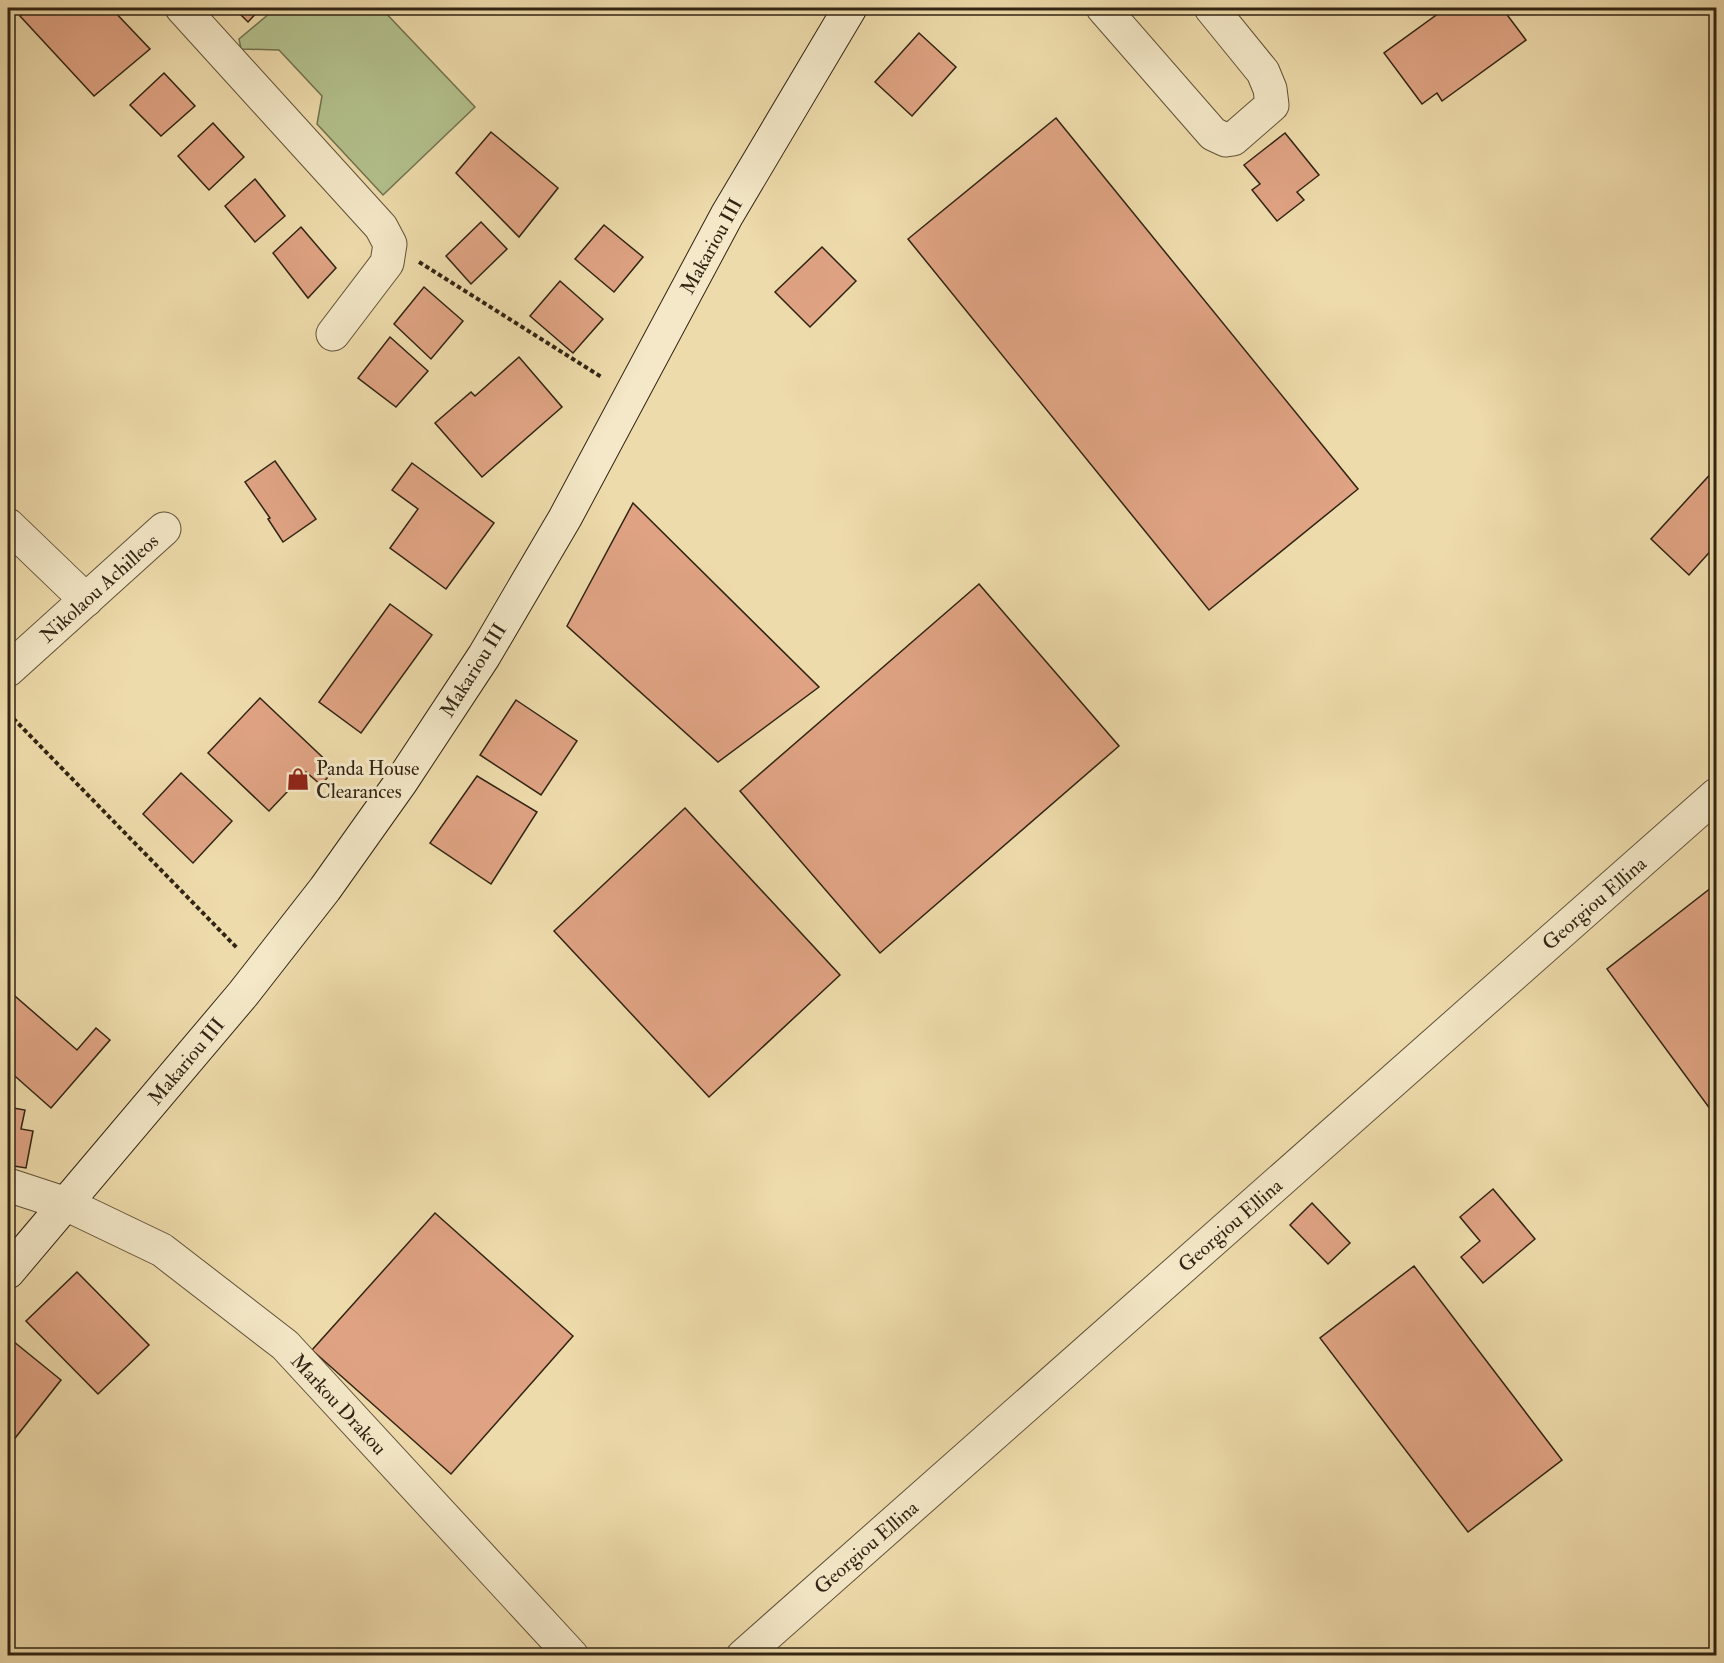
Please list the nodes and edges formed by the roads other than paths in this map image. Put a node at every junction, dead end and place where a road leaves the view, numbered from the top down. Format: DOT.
graph roads {
  1 [pos="183,8"];
  2 [pos="850,8"];
  3 [pos="1103,8"];
  4 [pos="1211,8"];
  5 [pos="333,334"];
  6 [pos="8,525"];
  7 [pos="164,529"];
  8 [pos="86,600"];
  9 [pos="8,670"];
  10 [pos="1716,795"];
  11 [pos="8,1185"];
  12 [pos="66,1204"];
  13 [pos="8,1272"];
  14 [pos="572,1656"];
  15 [pos="743,1656"];
  1 -- 5 [label="street"];
  2 -- 12 [label="street, Makariou III"];
  3 -- 4 [label="street"];
  6 -- 8 [label="street"];
  7 -- 8 [label="street, Nikolaou Achilleos"];
  8 -- 9 [label="street, Nikolaou Achilleos"];
  10 -- 15 [label="street, Georgiou Ellina"];
  11 -- 12 [label="street, Markou Drakou"];
  12 -- 13 [label="street, Makariou III"];
  12 -- 14 [label="street, Markou Drakou"];
}
